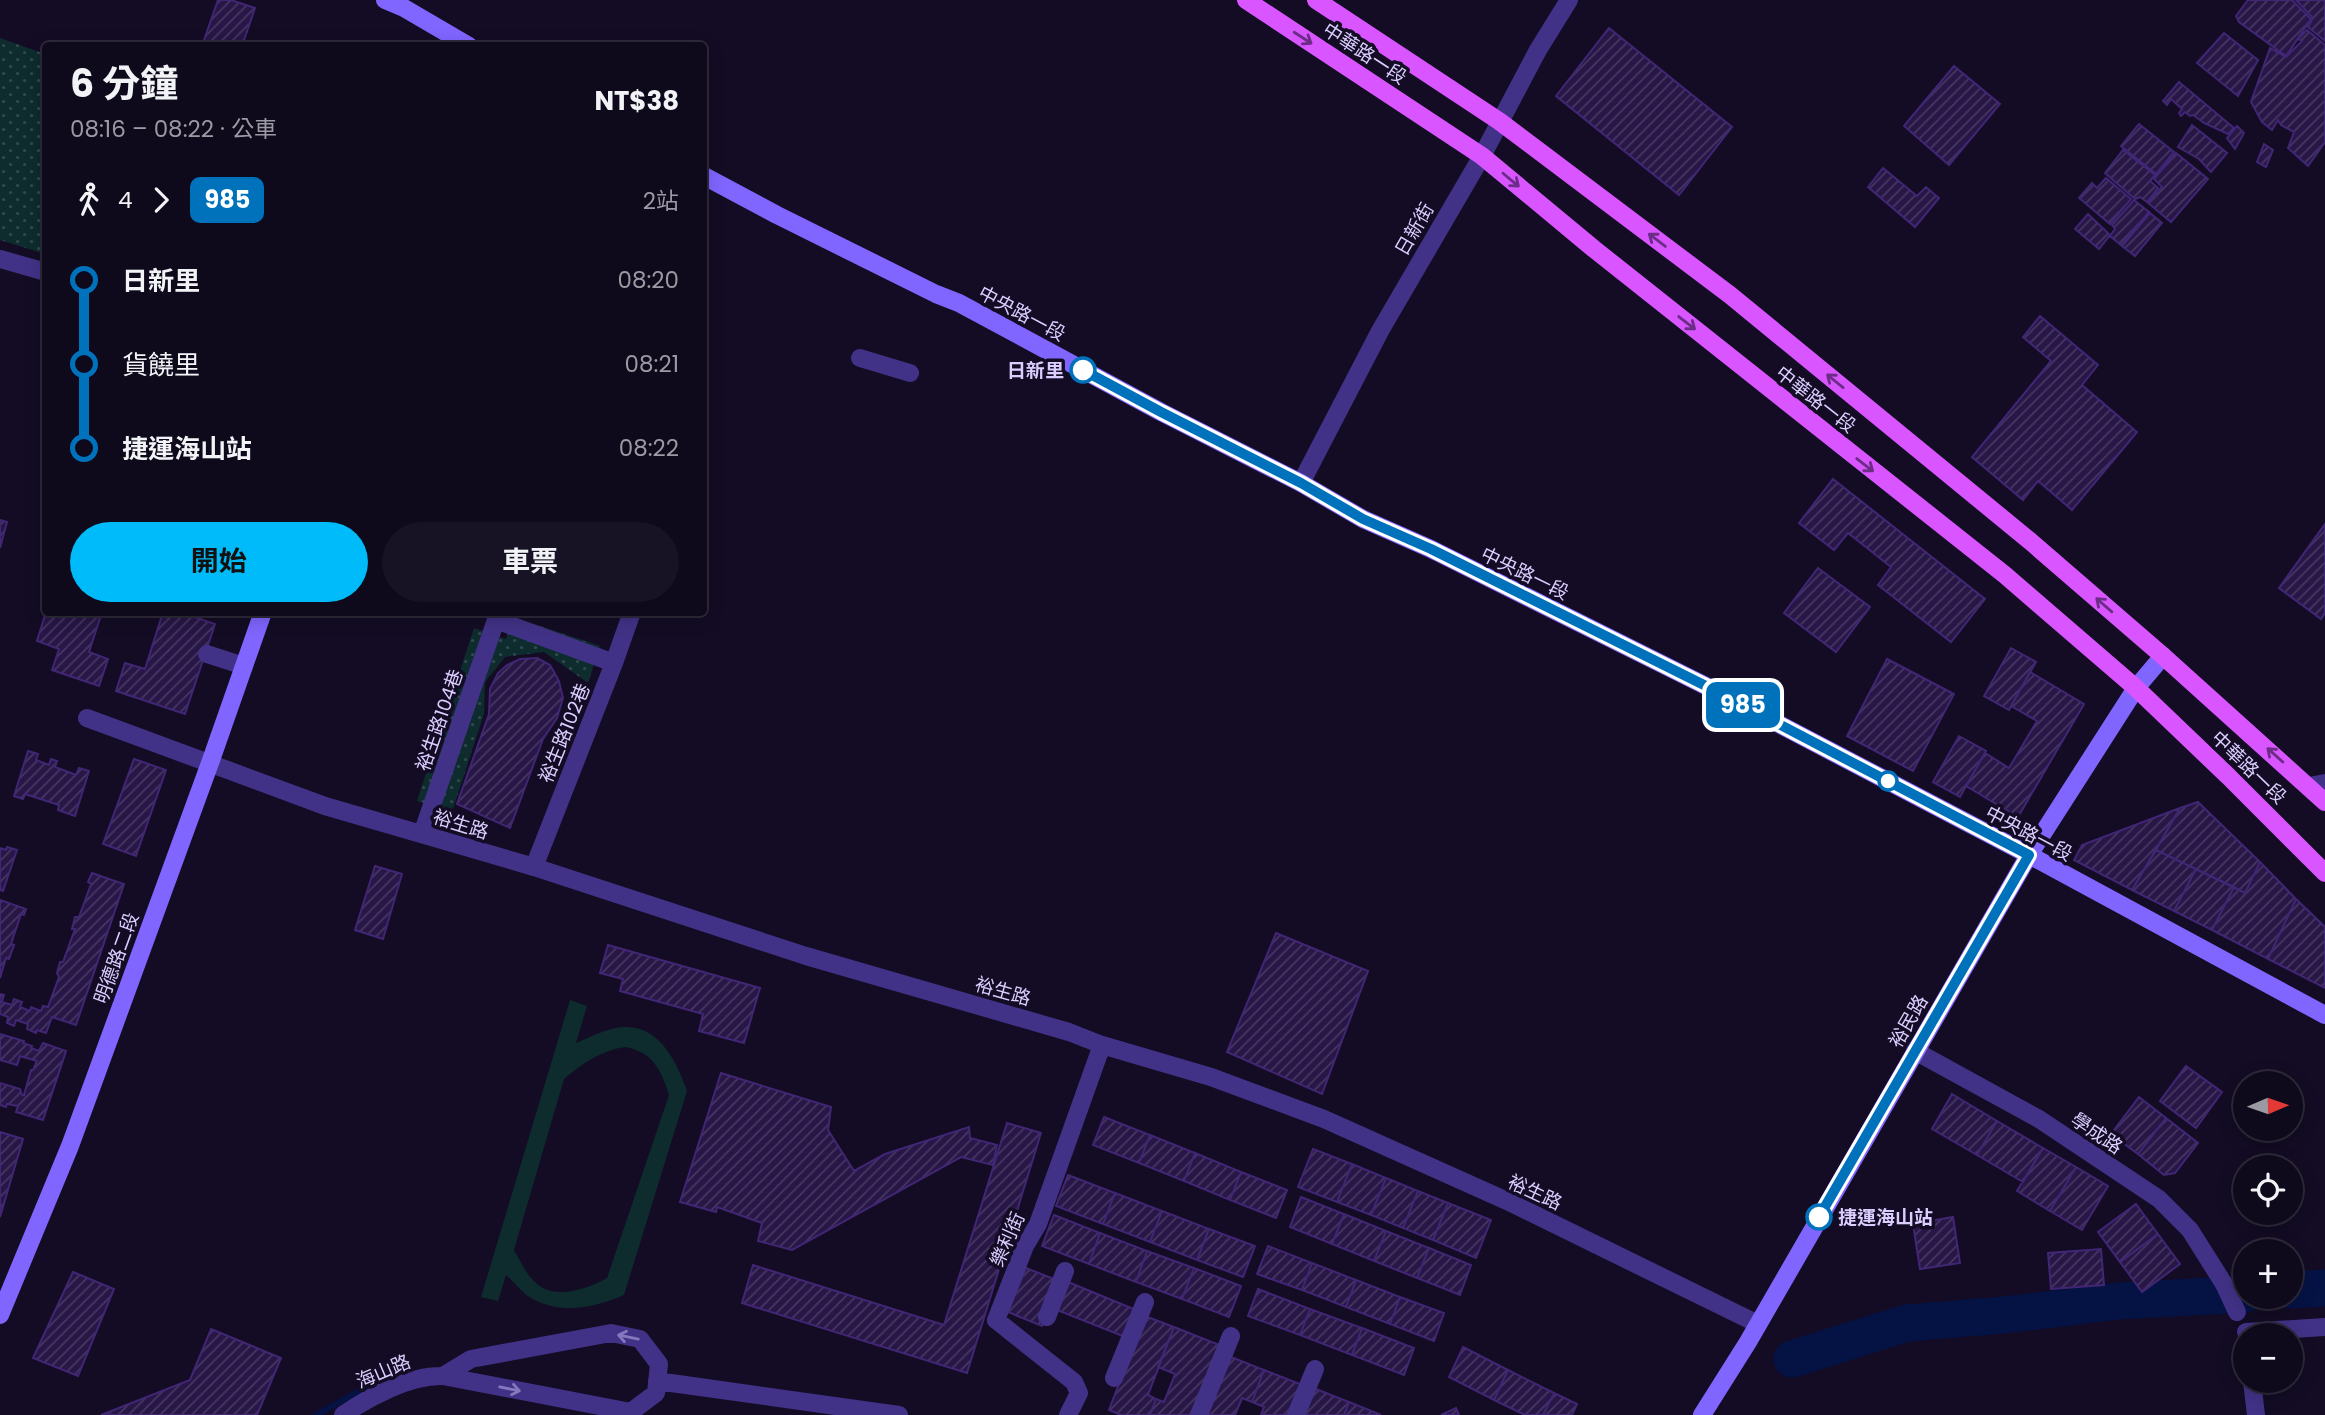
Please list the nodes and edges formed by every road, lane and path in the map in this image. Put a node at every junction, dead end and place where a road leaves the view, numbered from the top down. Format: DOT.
graph roads {
  1 [pos="385,0"];
  2 [pos="1246,0"];
  3 [pos="1317,0"];
  4 [pos="1569,0"];
  5 [pos="457,42"];
  6 [pos="1499,121"];
  7 [pos="1482,156"];
  8 [pos="707,178"];
  9 [pos="0,259"];
  10 [pos="42,271"];
  11 [pos="860,358"];
  12 [pos="910,373"];
  13 [pos="1301,483"];
  14 [pos="262,616"];
  15 [pos="631,616"];
  16 [pos="206,654"];
  17 [pos="2164,656"];
  18 [pos="614,663"];
  19 [pos="244,666"];
  20 [pos="2136,688"];
  21 [pos="87,718"];
  22 [pos="210,763"];
  23 [pos="2317,785"];
  24 [pos="2325,802"];
  25 [pos="422,834"];
  26 [pos="2029,855"];
  27 [pos="534,867"];
  28 [pos="2325,873"];
  29 [pos="2325,1015"];
  30 [pos="1102,1045"];
  31 [pos="1914,1051"];
  32 [pos="1065,1271"];
  33 [pos="1145,1302"];
  34 [pos="0,1315"];
  35 [pos="1047,1317"];
  36 [pos="2242,1323"];
  37 [pos="1758,1324"];
  38 [pos="2325,1327"];
  39 [pos="2303,1329"];
  40 [pos="1231,1336"];
  41 [pos="1315,1369"];
  42 [pos="443,1376"];
  43 [pos="1114,1378"];
  44 [pos="657,1381"];
  45 [pos="2253,1393"];
  46 [pos="343,1415"];
  47 [pos="899,1415"];
  48 [pos="1068,1415"];
  49 [pos="1199,1415"];
  50 [pos="1296,1415"];
  51 [pos="1702,1415"];
  52 [pos="2256,1415"];
  1 -- 5 [label="street"];
  2 -- 7 [label="main road, 中華路一段, one-way"];
  3 -- 6 [label="main road, 中華路一段"];
  4 -- 6 [label="street, 日新街"];
  6 -- 7 [label="street, 日新街"];
  17 -- 6 [label="main road, 中華路一段, one-way"];
  7 -- 13 [label="street, 日新街"];
  7 -- 20 [label="main road, 中華路一段, one-way"];
  8 -- 13 [label="street, 中央路一段"];
  9 -- 10 [label="street"];
  11 -- 12 [label="street"];
  13 -- 26 [label="street, 中央路一段"];
  14 -- 19 [label="street, 明德路二段"];
  15 -- 18 [label="street, 裕生路102巷"];
  16 -- 19 [label="street"];
  17 -- 20 [label="street, 裕民路"];
  23 -- 17 [label="main road, 中華路一段, one-way"];
  18 -- 25 [label="street, 裕生路104巷"];
  18 -- 27 [label="street, 裕生路102巷"];
  19 -- 22 [label="street, 明德路二段"];
  20 -- 26 [label="street, 裕民路"];
  20 -- 28 [label="main road, 中華路一段"];
  21 -- 22 [label="street, 裕生路"];
  22 -- 25 [label="street, 裕生路"];
  22 -- 34 [label="street, 明德路二段"];
  23 -- 24 [label="main road, 中華路一段"];
  25 -- 27 [label="street, 裕生路"];
  26 -- 29 [label="street, 中央路一段"];
  26 -- 31 [label="street, 裕民路"];
  27 -- 30 [label="street, 裕生路"];
  30 -- 37 [label="street, 裕生路"];
  30 -- 48 [label="street, 樂利街"];
  31 -- 36 [label="street, 學成路, bridge"];
  31 -- 37 [label="street, 裕民路"];
  32 -- 35 [label="street"];
  33 -- 43 [label="street"];
  37 -- 51 [label="street, 裕民路"];
  38 -- 39 [label="street"];
  40 -- 49 [label="street"];
  41 -- 50 [label="street"];
  42 -- 44 [label="street, one-way"];
  44 -- 42 [label="street, one-way"];
  42 -- 46 [label="street, 海山路"];
  44 -- 47 [label="street"];
  45 -- 52 [label="street"];
}
